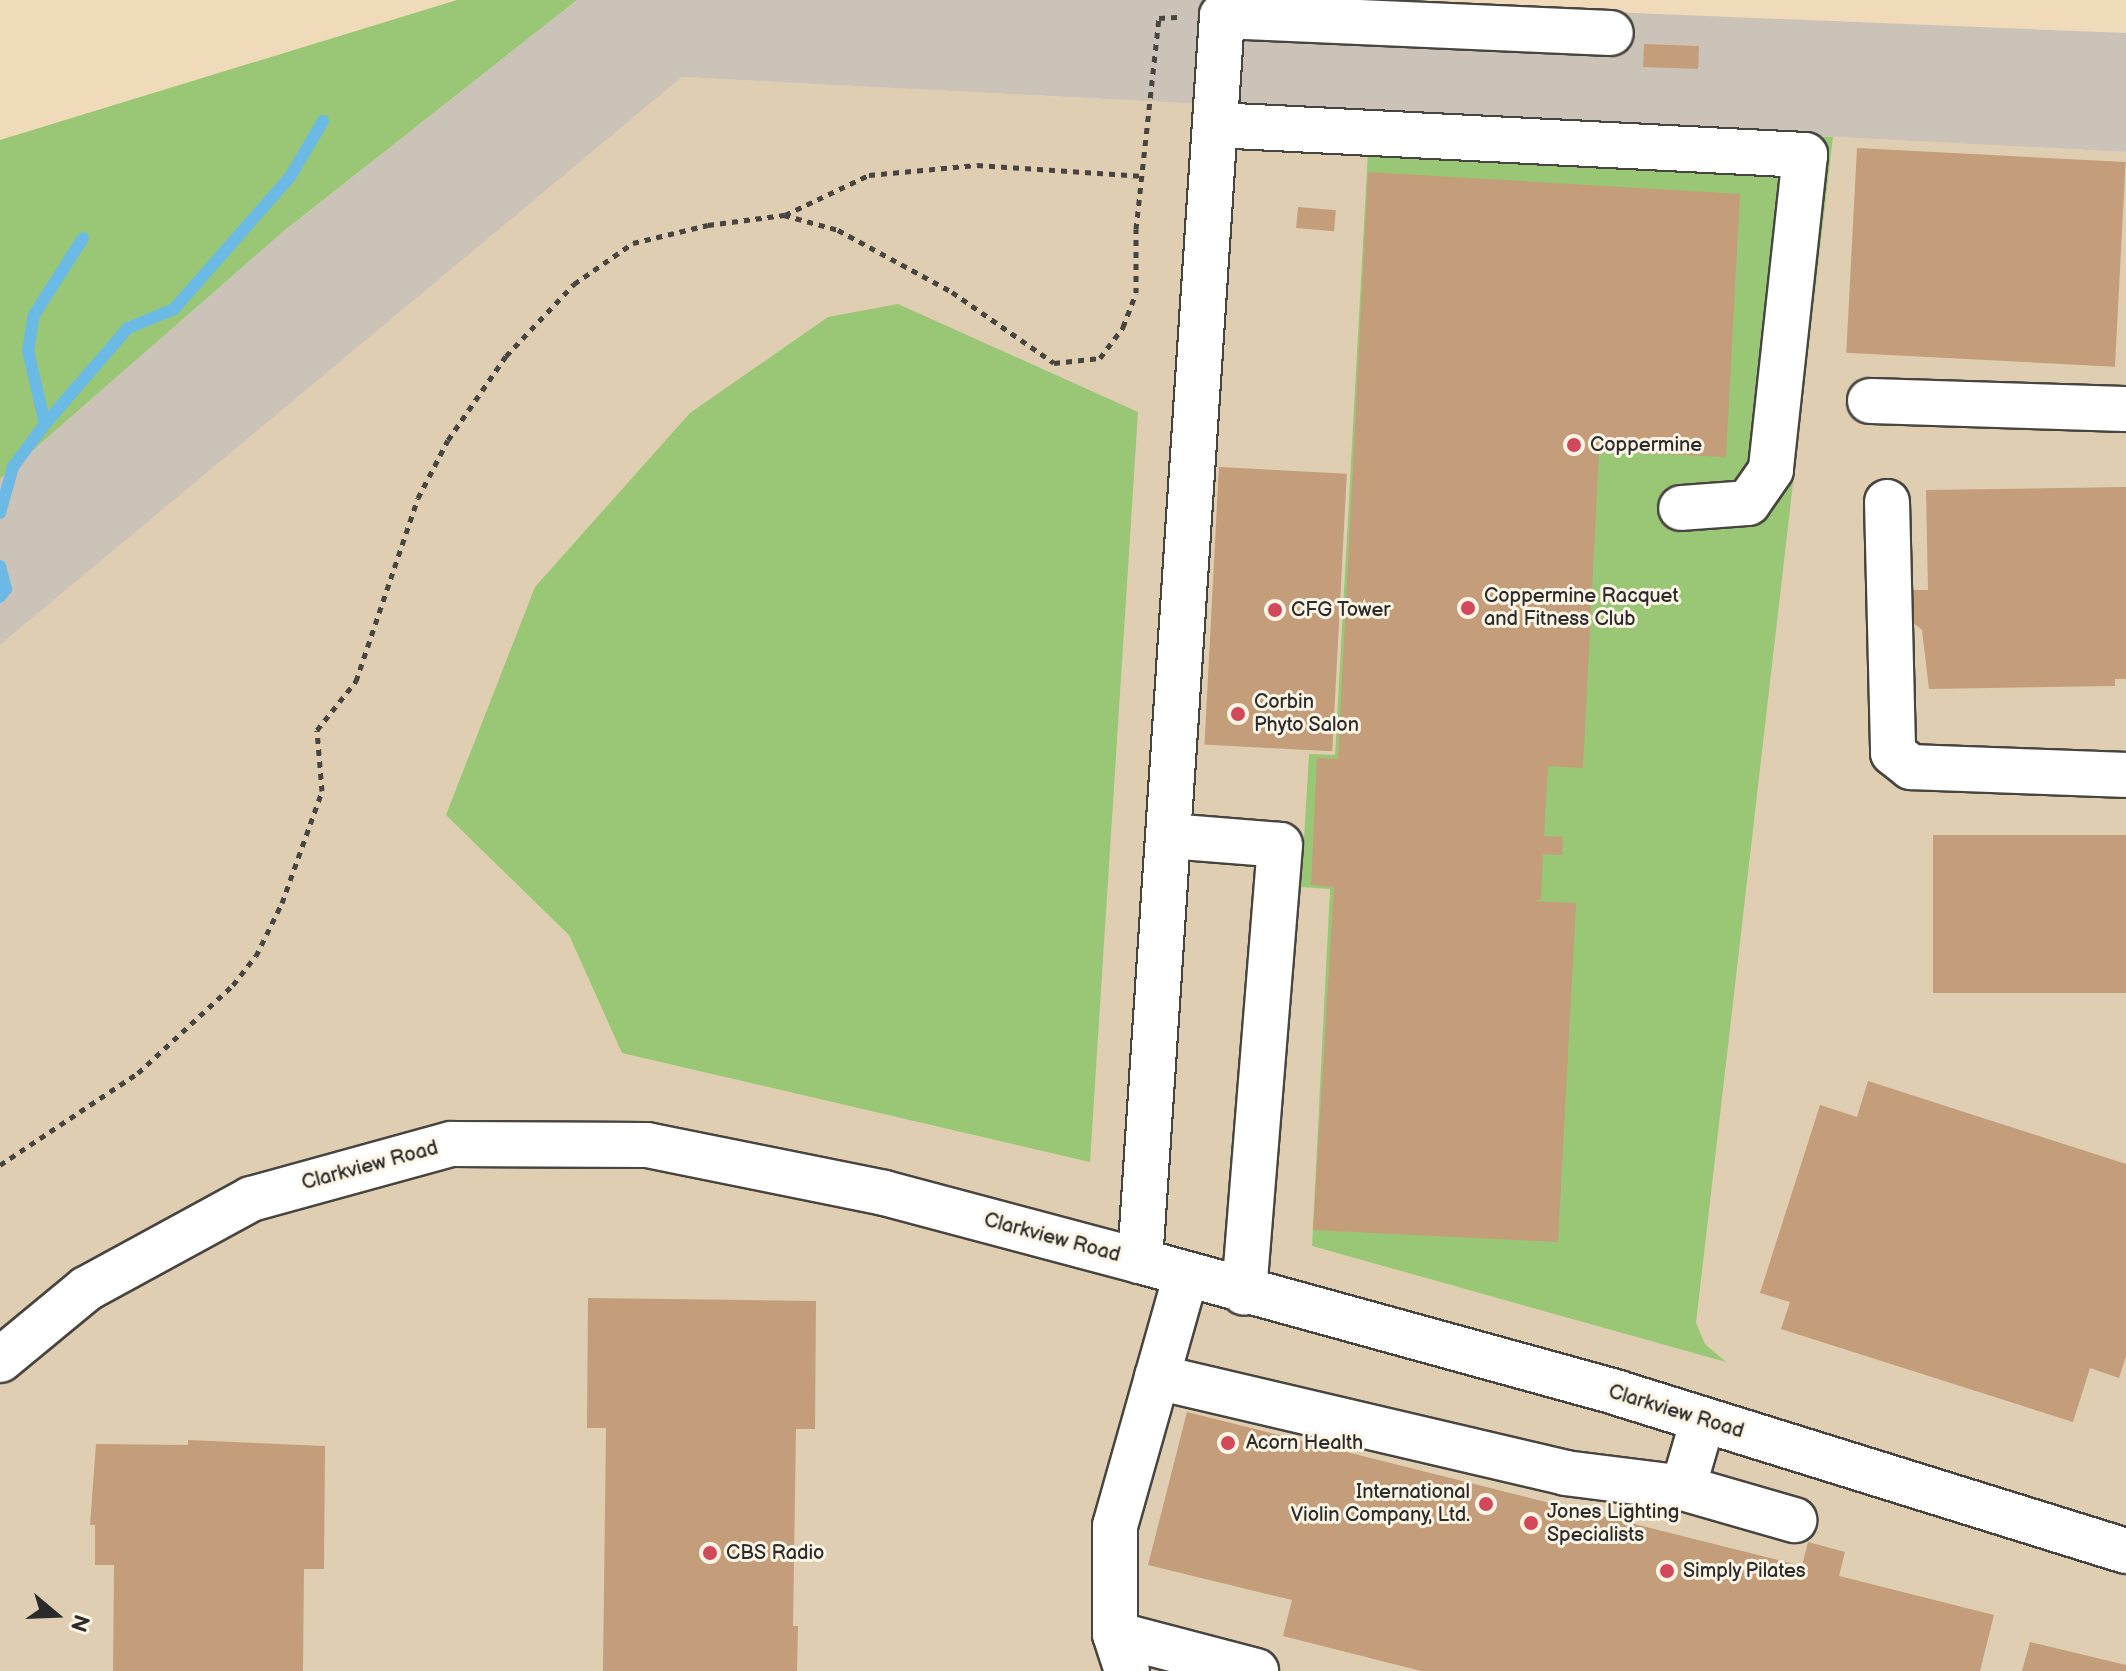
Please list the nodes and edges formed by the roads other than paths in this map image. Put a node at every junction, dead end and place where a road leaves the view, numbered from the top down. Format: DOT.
graph roads {
  1 [pos="1611,33"];
  2 [pos="1215,125"];
  3 [pos="1870,401"];
  4 [pos="2126,409"];
  5 [pos="1887,502"];
  6 [pos="1681,508"];
  7 [pos="2126,775"];
  8 [pos="1169,836"];
  9 [pos="1140,1261"];
  10 [pos="1186,1275"];
  11 [pos="1244,1293"];
  12 [pos="0,1360"];
  13 [pos="1157,1377"];
  14 [pos="1703,1420"];
  15 [pos="1683,1488"];
  16 [pos="1794,1520"];
  17 [pos="2126,1551"];
  18 [pos="1121,1652"];
  19 [pos="1256,1671"];
  1 -- 2 [label="street"];
  2 -- 6 [label="street"];
  2 -- 8 [label="street"];
  3 -- 4 [label="street"];
  5 -- 7 [label="street"];
  8 -- 9 [label="street"];
  8 -- 11 [label="street"];
  9 -- 10 [label="street, Clarkview Road"];
  9 -- 12 [label="street, Clarkview Road"];
  10 -- 11 [label="street, Clarkview Road"];
  10 -- 13 [label="street"];
  11 -- 14 [label="street, Clarkview Road"];
  13 -- 15 [label="street"];
  13 -- 18 [label="street"];
  14 -- 15 [label="street"];
  14 -- 17 [label="street, Clarkview Road"];
  15 -- 16 [label="street"];
  18 -- 19 [label="street"];
}
